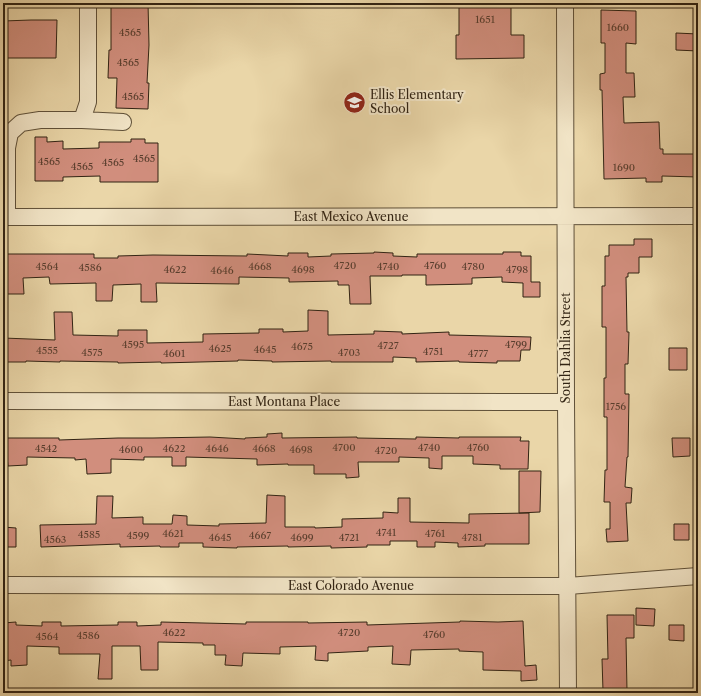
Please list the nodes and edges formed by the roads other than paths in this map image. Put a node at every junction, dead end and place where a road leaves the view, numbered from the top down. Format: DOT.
graph roads {
  1 [pos="88,3"];
  2 [pos="565,3"];
  3 [pos="82,120"];
  4 [pos="123,122"];
  5 [pos="698,216"];
  6 [pos="5,217"];
  7 [pos="566,217"];
  8 [pos="3,401"];
  9 [pos="566,402"];
  10 [pos="698,576"];
  11 [pos="3,585"];
  12 [pos="568,586"];
  13 [pos="568,693"];
  1 -- 3 [label="street"];
  2 -- 7 [label="street, South Dahlia Street"];
  3 -- 4 [label="street"];
  3 -- 6 [label="street"];
  5 -- 7 [label="street, East Mexico Avenue"];
  6 -- 7 [label="street, East Mexico Avenue"];
  7 -- 9 [label="street, South Dahlia Street"];
  8 -- 9 [label="street, East Montana Place"];
  9 -- 12 [label="street, South Dahlia Street"];
  10 -- 12 [label="street, East Colorado Avenue"];
  11 -- 12 [label="street, East Colorado Avenue"];
  12 -- 13 [label="street, South Dahlia Street"];
}
